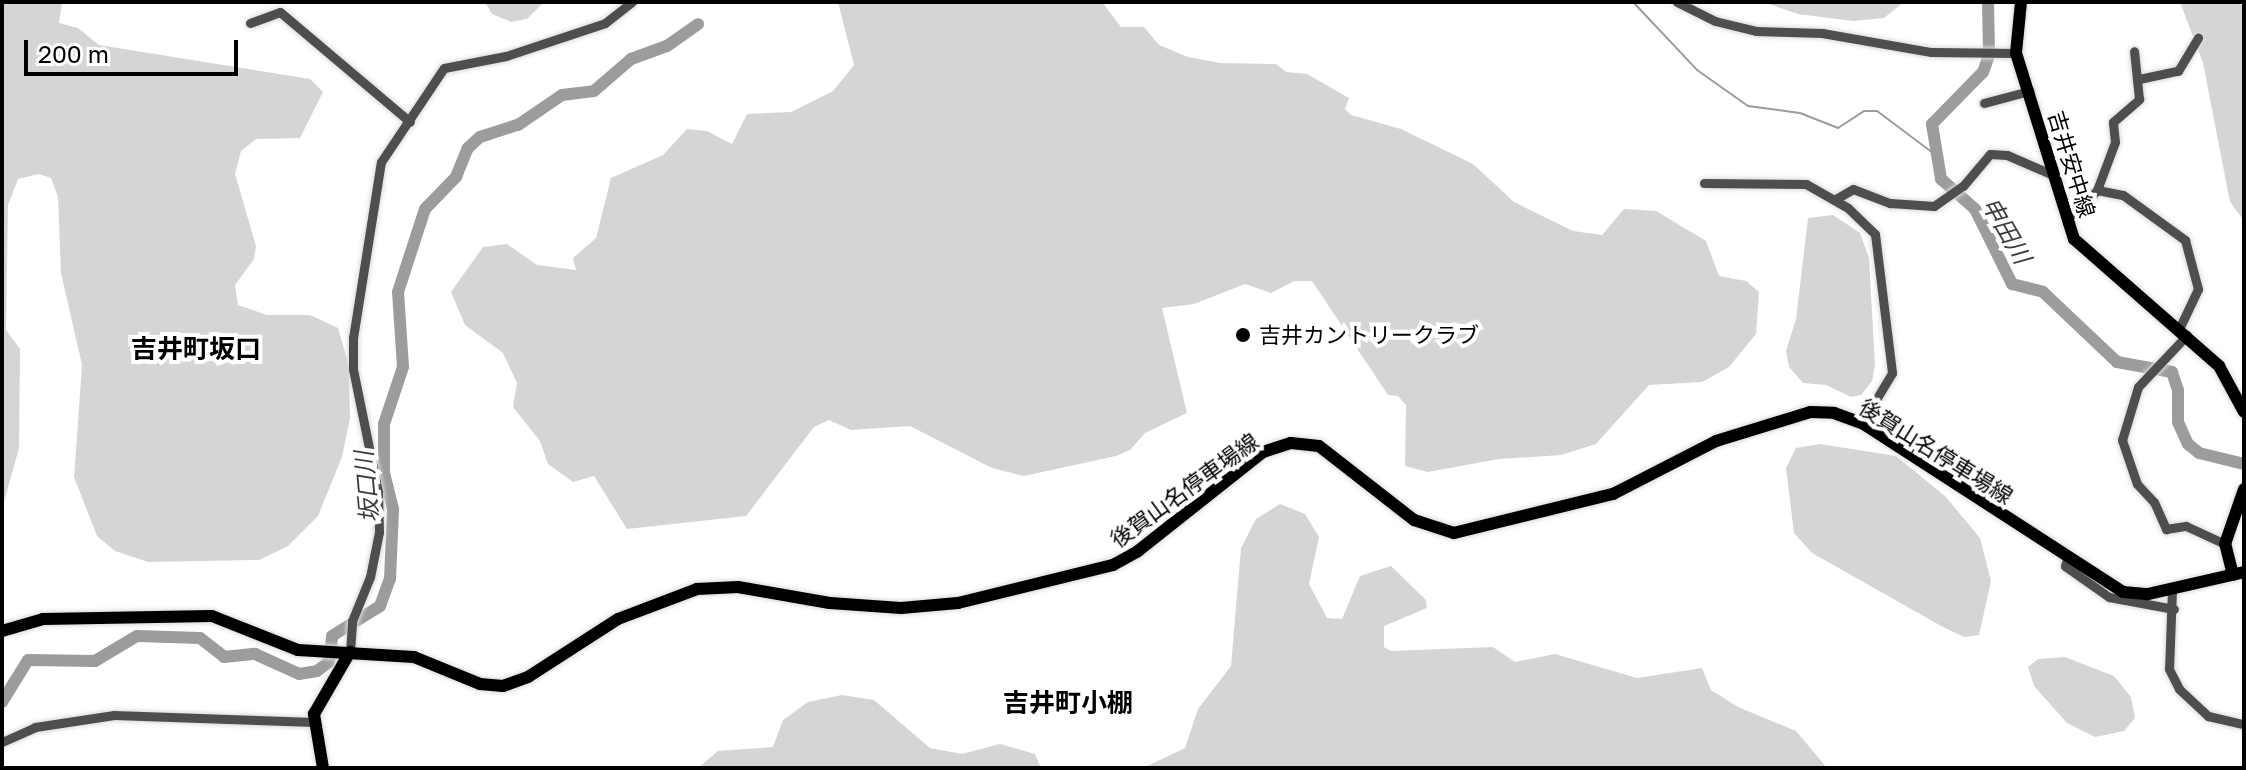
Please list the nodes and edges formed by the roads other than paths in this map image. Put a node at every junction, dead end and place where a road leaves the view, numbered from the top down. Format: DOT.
graph roads {
  1 [pos="632,2"];
  2 [pos="1677,2"];
  3 [pos="2021,2"];
  4 [pos="250,23"];
  5 [pos="2198,38"];
  6 [pos="2134,51"];
  7 [pos="2011,53"];
  8 [pos="2139,79"];
  9 [pos="2029,91"];
  10 [pos="1984,103"];
  11 [pos="410,122"];
  12 [pos="2053,175"];
  13 [pos="1704,183"];
  14 [pos="2097,190"];
  15 [pos="1834,200"];
  16 [pos="2067,223"];
  17 [pos="2183,332"];
  18 [pos="2243,406"];
  19 [pos="1862,423"];
  20 [pos="2244,489"];
  21 [pos="2225,544"];
  22 [pos="2067,559"];
  23 [pos="2239,574"];
  24 [pos="2172,589"];
  25 [pos="2174,609"];
  26 [pos="2,631"];
  27 [pos="350,652"];
  28 [pos="314,722"];
  29 [pos="2244,724"];
  30 [pos="2,742"];
  31 [pos="323,768"];
  1 -- 11 [label="street"];
  2 -- 7 [label="street"];
  3 -- 7 [label="main road, 吉井安中線"];
  4 -- 11 [label="street"];
  5 -- 8 [label="street"];
  6 -- 8 [label="street"];
  7 -- 9 [label="main road, 吉井安中線"];
  8 -- 14 [label="street"];
  9 -- 10 [label="street"];
  9 -- 12 [label="main road, 吉井安中線"];
  11 -- 27 [label="street"];
  12 -- 15 [label="street"];
  12 -- 16 [label="main road, 吉井安中線"];
  13 -- 15 [label="street"];
  14 -- 16 [label="street"];
  14 -- 17 [label="street"];
  15 -- 19 [label="street"];
  16 -- 17 [label="main road, 吉井安中線"];
  17 -- 18 [label="main road, 吉井安中線"];
  17 -- 21 [label="street"];
  19 -- 22 [label="main road, 後賀山名停車場線"];
  19 -- 27 [label="main road, 後賀山名停車場線"];
  20 -- 21 [label="main road"];
  21 -- 23 [label="main road"];
  22 -- 24 [label="main road, 後賀山名停車場線"];
  22 -- 25 [label="street"];
  23 -- 24 [label="main road, 後賀山名停車場線"];
  24 -- 25 [label="street"];
  25 -- 29 [label="street"];
  26 -- 27 [label="main road, 後賀山名停車場線"];
  27 -- 28 [label="main road"];
  28 -- 30 [label="street"];
  28 -- 31 [label="main road"];
}
